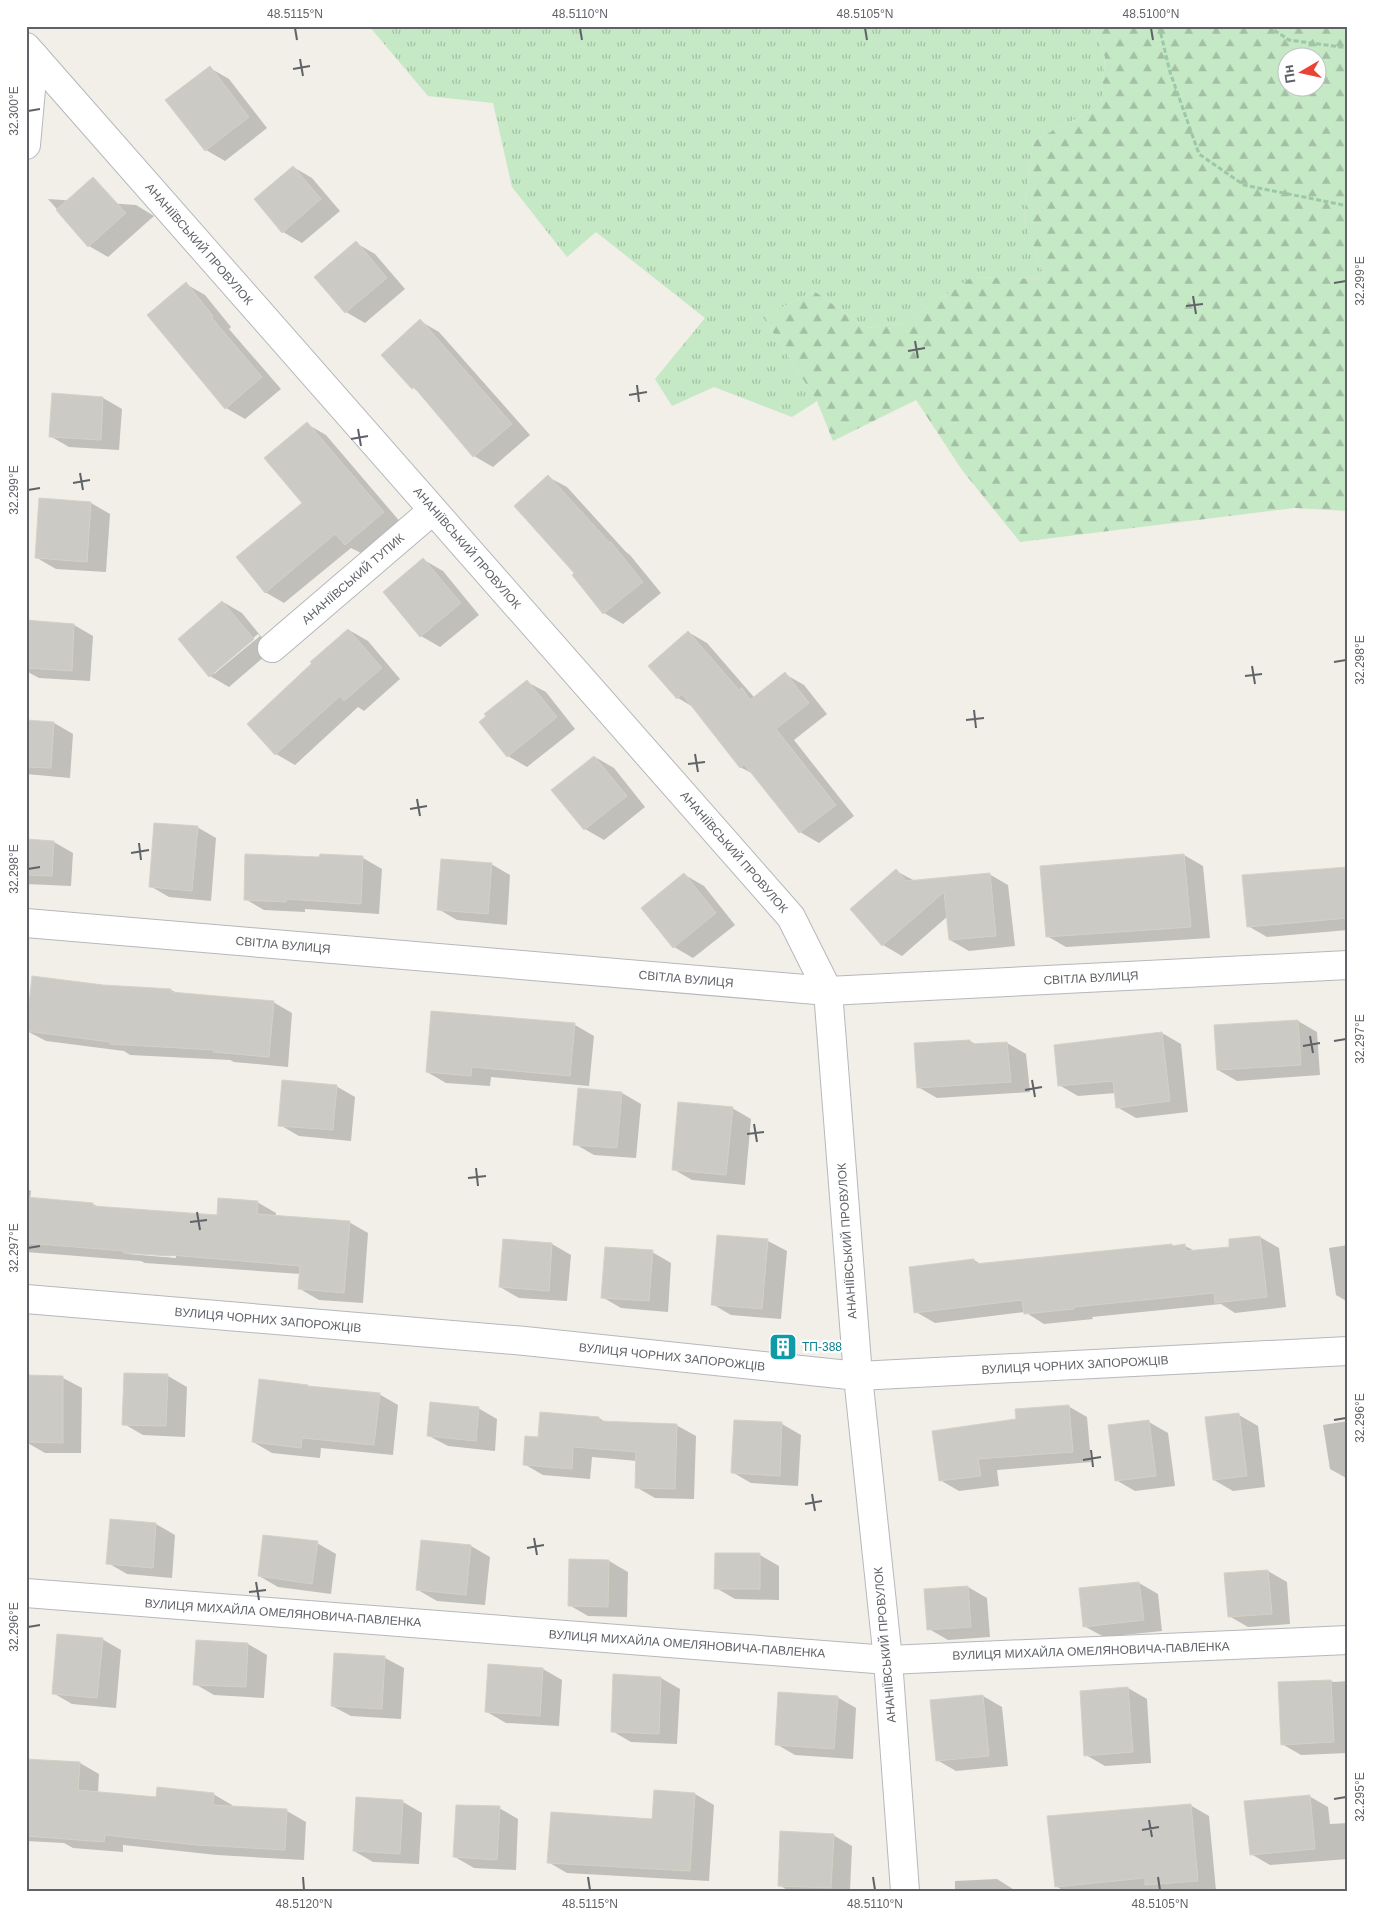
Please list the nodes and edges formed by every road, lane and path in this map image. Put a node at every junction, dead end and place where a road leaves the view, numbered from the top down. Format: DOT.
graph roads {
  1 [pos="1159,26"];
  2 [pos="1268,26"];
  3 [pos="1348,48"];
  4 [pos="30,52"];
  5 [pos="26,145"];
  6 [pos="1348,206"];
  7 [pos="433,510"];
  8 [pos="272,648"];
  9 [pos="26,923"];
  10 [pos="1348,965"];
  11 [pos="828,991"];
  12 [pos="26,1299"];
  13 [pos="1348,1351"];
  14 [pos="858,1376"];
  15 [pos="26,1593"];
  16 [pos="1348,1640"];
  17 [pos="888,1660"];
  18 [pos="905,1891"];
  1 -- 6 [label="path"];
  2 -- 3 [label="path"];
  4 -- 5 [label="street"];
  4 -- 7 [label="street, АНАНІЇВСЬКИЙ ПРОВУЛОК"];
  7 -- 8 [label="street, АНАНІЇВСЬКИЙ ТУПИК"];
  7 -- 11 [label="street, АНАНІЇВСЬКИЙ ПРОВУЛОК"];
  9 -- 11 [label="street, СВІТЛА ВУЛИЦЯ"];
  10 -- 11 [label="street, СВІТЛА ВУЛИЦЯ"];
  11 -- 14 [label="street, АНАНІЇВСЬКИЙ ПРОВУЛОК"];
  12 -- 14 [label="street, ВУЛИЦЯ ЧОРНИХ ЗАПОРОЖЦІВ"];
  13 -- 14 [label="street, ВУЛИЦЯ ЧОРНИХ ЗАПОРОЖЦІВ"];
  14 -- 17 [label="street, АНАНІЇВСЬКИЙ ПРОВУЛОК"];
  15 -- 17 [label="street, ВУЛИЦЯ МИХАЙЛА ОМЕЛЯНОВИЧА-ПАВЛЕНКА"];
  16 -- 17 [label="street, ВУЛИЦЯ МИХАЙЛА ОМЕЛЯНОВИЧА-ПАВЛЕНКА"];
  17 -- 18 [label="street, АНАНІЇВСЬКИЙ ПРОВУЛОК"];
}
